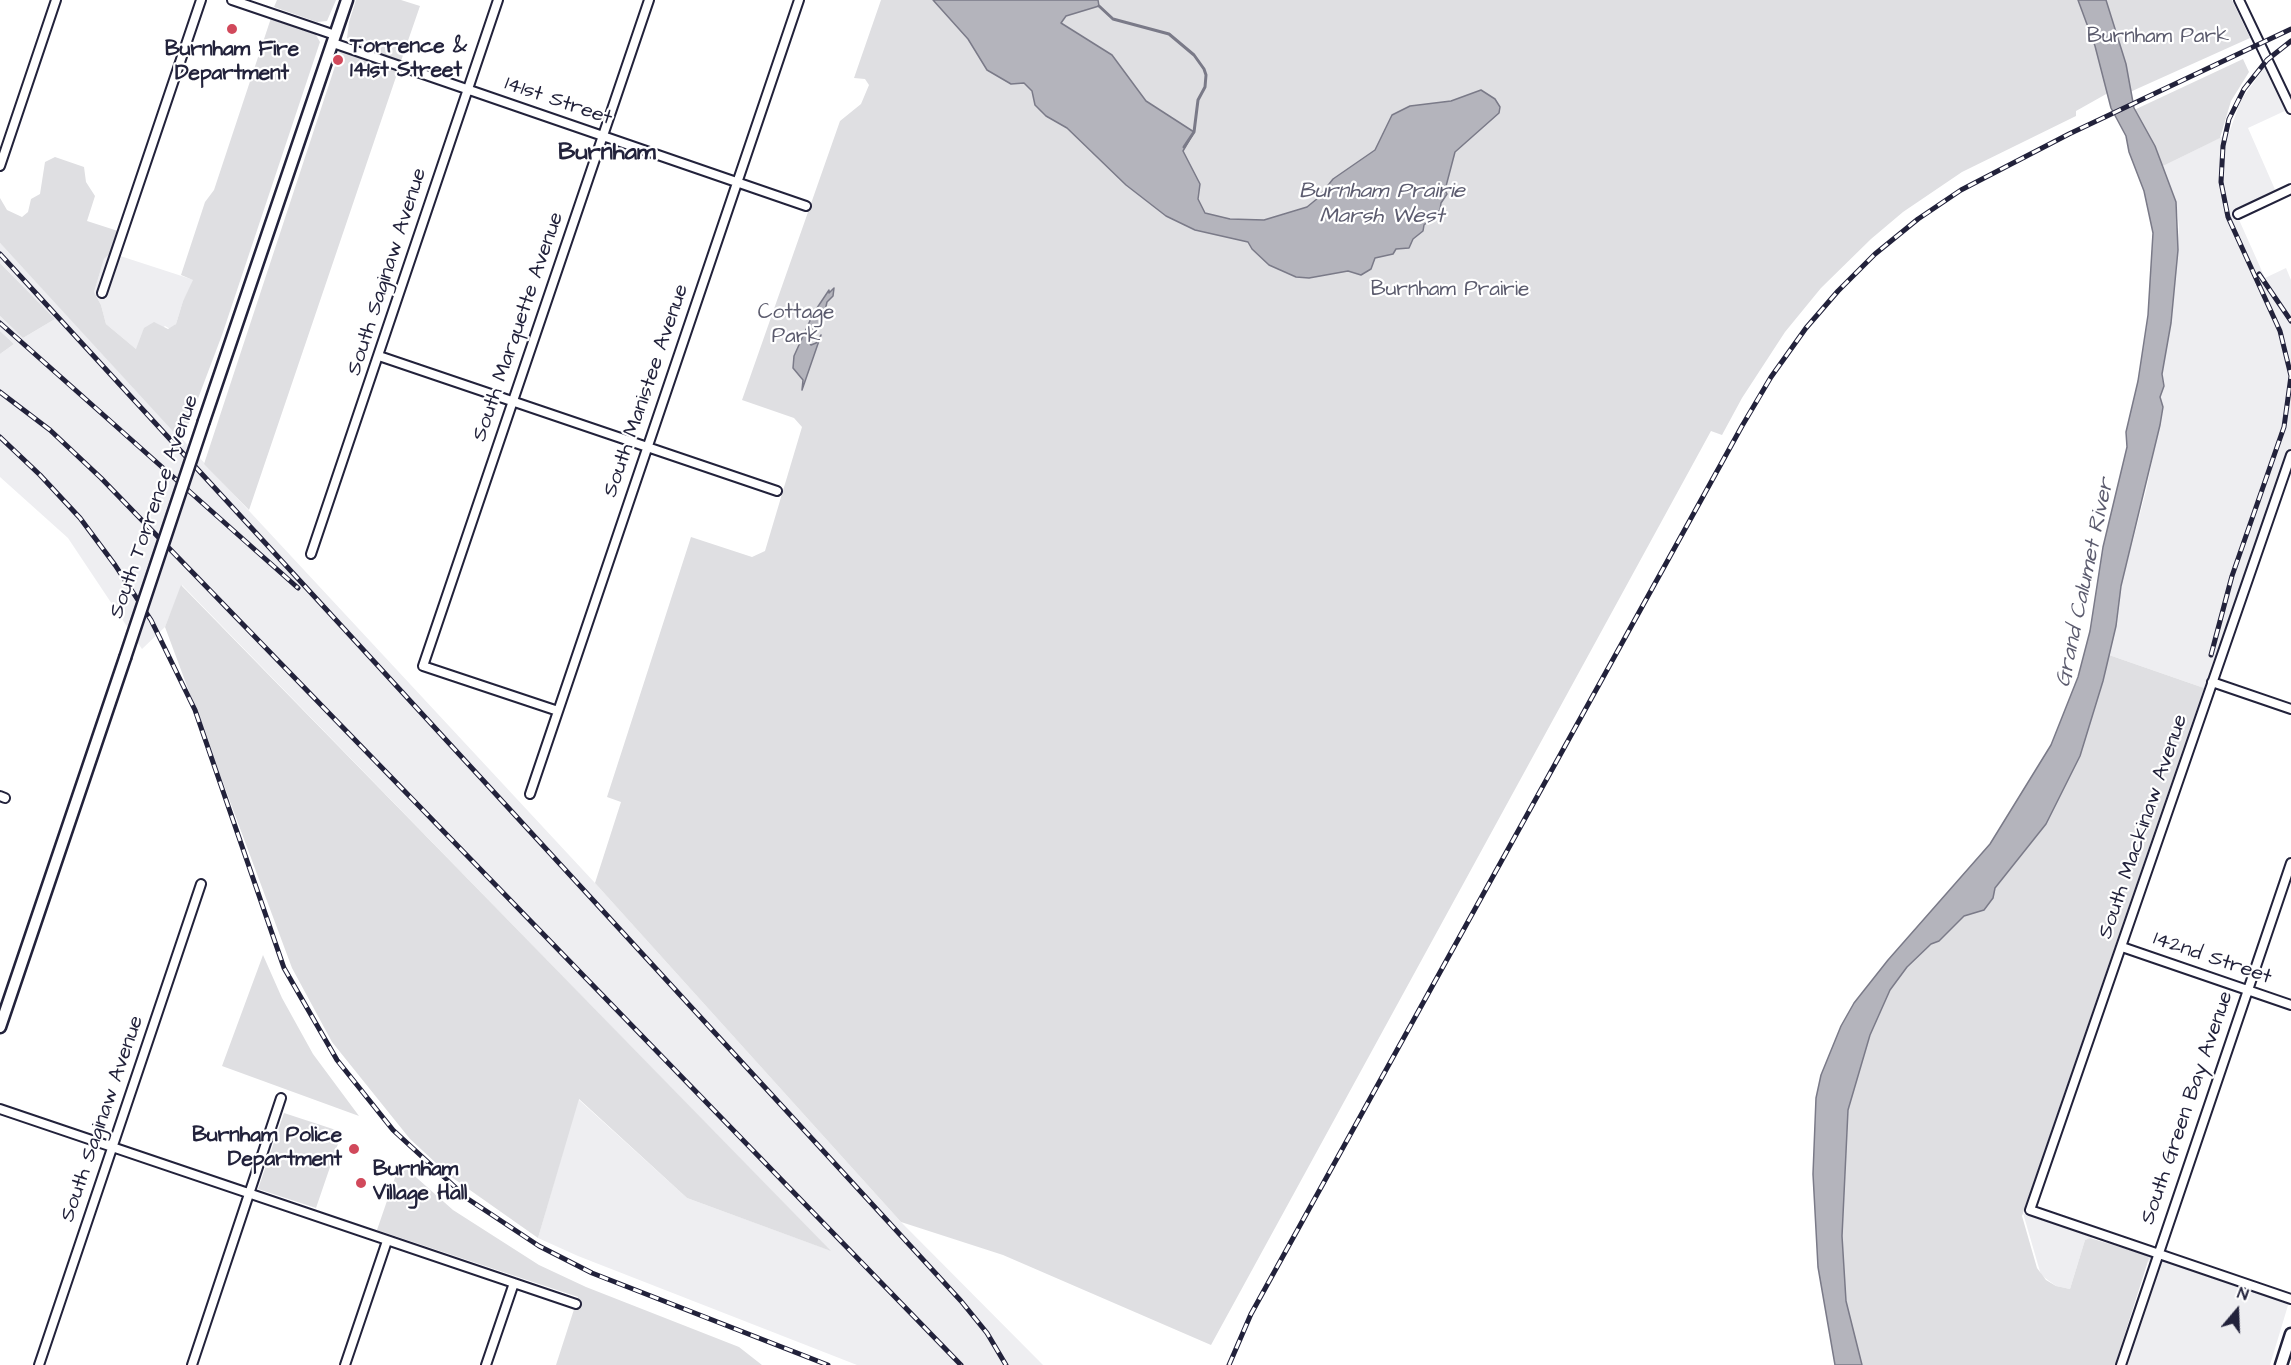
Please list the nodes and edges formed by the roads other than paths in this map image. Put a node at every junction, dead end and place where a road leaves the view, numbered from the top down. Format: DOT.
graph roads {
  1 [pos="56,0"];
  2 [pos="201,0"];
  3 [pos="232,0"];
  4 [pos="347,0"];
  5 [pos="498,0"];
  6 [pos="649,0"];
  7 [pos="800,0"];
  8 [pos="2239,0"];
  9 [pos="334,39"];
  10 [pos="467,90"];
  11 [pos="2291,109"];
  12 [pos="603,137"];
  13 [pos="0,166"];
  14 [pos="737,183"];
  15 [pos="2291,189"];
  16 [pos="806,206"];
  17 [pos="2238,214"];
  18 [pos="102,292"];
  19 [pos="379,356"];
  20 [pos="513,401"];
  21 [pos="647,447"];
  22 [pos="2291,455"];
  23 [pos="777,491"];
  24 [pos="311,554"];
  25 [pos="2212,682"];
  26 [pos="2291,709"];
  27 [pos="558,711"];
  28 [pos="530,794"];
  29 [pos="2291,863"];
  30 [pos="201,885"];
  31 [pos="2122,947"];
  32 [pos="2247,990"];
  33 [pos="2291,1005"];
  34 [pos="0,1027"];
  35 [pos="281,1098"];
  36 [pos="0,1109"];
  37 [pos="113,1147"];
  38 [pos="249,1194"];
  39 [pos="387,1241"];
  40 [pos="2157,1253"];
  41 [pos="514,1283"];
  42 [pos="2291,1299"];
  43 [pos="576,1304"];
  44 [pos="2291,1334"];
  45 [pos="39,1365"];
  46 [pos="192,1365"];
  47 [pos="345,1365"];
  48 [pos="486,1365"];
  49 [pos="2121,1365"];
  50 [pos="2281,1365"];
  1 -- 13 [label="street"];
  2 -- 18 [label="street"];
  3 -- 9 [label="street, 141st Street"];
  4 -- 9 [label="main road, South Torrence Avenue"];
  5 -- 10 [label="street, South Saginaw Avenue"];
  6 -- 12 [label="street, South Marquette Avenue"];
  7 -- 14 [label="street, South Manistee Avenue"];
  8 -- 11 [label="street"];
  9 -- 10 [label="street, 141st Street"];
  9 -- 34 [label="main road, South Torrence Avenue, bridge"];
  10 -- 12 [label="street, 141st Street"];
  10 -- 19 [label="street, South Saginaw Avenue"];
  12 -- 14 [label="street, 141st Street"];
  12 -- 20 [label="street, South Marquette Avenue"];
  14 -- 16 [label="street, 141st Street"];
  14 -- 21 [label="street, South Manistee Avenue"];
  15 -- 17 [label="street"];
  19 -- 20 [label="street"];
  19 -- 24 [label="street, South Saginaw Avenue"];
  20 -- 21 [label="street"];
  20 -- 27 [label="street, South Marquette Avenue"];
  21 -- 23 [label="street"];
  21 -- 27 [label="street, South Manistee Avenue"];
  22 -- 25 [label="street, South Mackinaw Avenue"];
  25 -- 26 [label="street"];
  25 -- 31 [label="street, South Mackinaw Avenue"];
  27 -- 28 [label="street, South Manistee Avenue"];
  29 -- 32 [label="street, South Green Bay Avenue"];
  30 -- 37 [label="street, South Saginaw Avenue"];
  31 -- 32 [label="street, 142nd Street"];
  31 -- 40 [label="street, South Mackinaw Avenue"];
  32 -- 33 [label="street, 142nd Street"];
  32 -- 40 [label="street, South Green Bay Avenue"];
  35 -- 38 [label="street"];
  36 -- 37 [label="street"];
  37 -- 38 [label="street"];
  37 -- 45 [label="street, South Saginaw Avenue"];
  38 -- 39 [label="street"];
  38 -- 46 [label="street"];
  39 -- 41 [label="street"];
  39 -- 47 [label="street"];
  40 -- 42 [label="street"];
  40 -- 49 [label="street, South Green Bay Avenue"];
  41 -- 43 [label="street"];
  41 -- 48 [label="street"];
  44 -- 50 [label="main road"];
}
